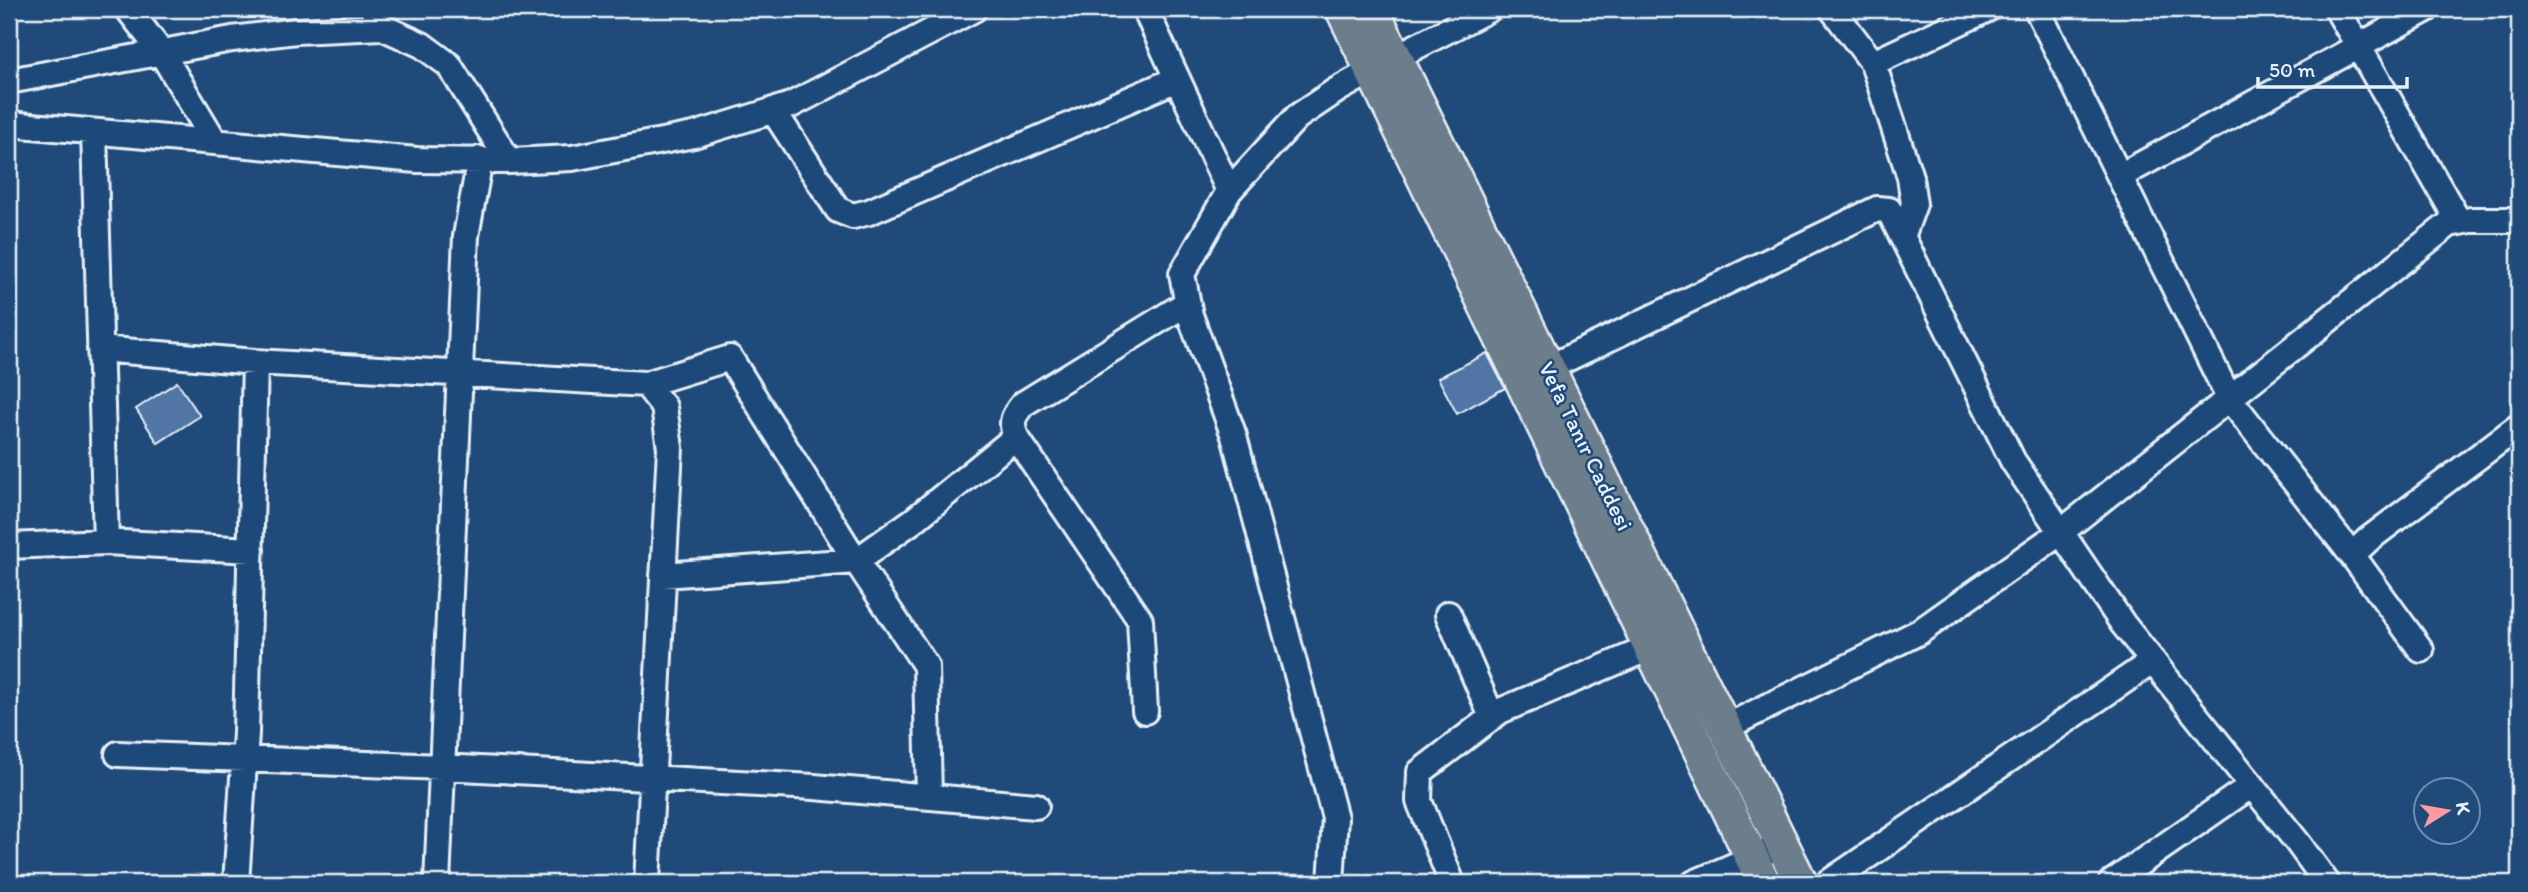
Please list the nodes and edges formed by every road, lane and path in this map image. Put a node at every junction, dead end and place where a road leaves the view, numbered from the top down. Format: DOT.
graph roads {
  1 [pos="128,9"];
  2 [pos="974,9"];
  3 [pos="1145,9"];
  4 [pos="1342,9"];
  5 [pos="1372,9"];
  6 [pos="1489,9"];
  7 [pos="1832,9"];
  8 [pos="1988,9"];
  9 [pos="2037,9"];
  10 [pos="2337,9"];
  11 [pos="2427,9"];
  12 [pos="378,18"];
  13 [pos="2357,45"];
  14 [pos="161,52"];
  15 [pos="1384,63"];
  16 [pos="1873,63"];
  17 [pos="1177,79"];
  18 [pos="9,80"];
  19 [pos="772,110"];
  20 [pos="9,124"];
  21 [pos="94,132"];
  22 [pos="215,142"];
  23 [pos="480,159"];
  24 [pos="509,161"];
  25 [pos="2120,176"];
  26 [pos="1229,191"];
  27 [pos="2519,220"];
  28 [pos="2459,222"];
  29 [pos="1903,234"];
  30 [pos="1188,303"];
  31 [pos="100,349"];
  32 [pos="255,362"];
  33 [pos="1548,368"];
  34 [pos="460,373"];
  35 [pos="646,384"];
  36 [pos="2229,398"];
  37 [pos="2519,426"];
  38 [pos="1016,437"];
  39 [pos="2061,531"];
  40 [pos="106,542"];
  41 [pos="9,546"];
  42 [pos="251,550"];
  43 [pos="2353,555"];
  44 [pos="856,561"];
  45 [pos="663,575"];
  46 [pos="1448,614"];
  47 [pos="1652,647"];
  48 [pos="2421,650"];
  49 [pos="2153,661"];
  50 [pos="1145,711"];
  51 [pos="1492,717"];
  52 [pos="1724,728"];
  53 [pos="118,754"];
  54 [pos="244,758"];
  55 [pos="442,766"];
  56 [pos="653,778"];
  57 [pos="2252,785"];
  58 [pos="929,797"];
  59 [pos="1036,806"];
  60 [pos="1782,844"];
  61 [pos="1758,871"];
  62 [pos="236,883"];
  63 [pos="437,883"];
  64 [pos="647,883"];
  65 [pos="1331,883"];
  66 [pos="1452,883"];
  67 [pos="1693,883"];
  68 [pos="1801,883"];
  69 [pos="1828,883"];
  70 [pos="2111,883"];
  71 [pos="2327,883"];
  1 -- 14 [label="street"];
  2 -- 19 [label="street"];
  3 -- 17 [label="street"];
  4 -- 15 [label="main road, Vefa Tanır Caddesi"];
  5 -- 15 [label="main road, Vefa Tanır Caddesi"];
  6 -- 15 [label="street"];
  7 -- 16 [label="street"];
  8 -- 16 [label="street"];
  9 -- 25 [label="street"];
  10 -- 13 [label="street"];
  11 -- 13 [label="street"];
  12 -- 14 [label="street"];
  12 -- 24 [label="street"];
  13 -- 25 [label="street"];
  13 -- 28 [label="street"];
  14 -- 18 [label="street"];
  14 -- 22 [label="street"];
  15 -- 26 [label="street"];
  15 -- 33 [label="main road, Vefa Tanır Caddesi"];
  15 -- 47 [label="main road, Vefa Tanır Caddesi"];
  16 -- 29 [label="street"];
  17 -- 19 [label="street"];
  17 -- 26 [label="street"];
  19 -- 24 [label="street"];
  20 -- 21 [label="street"];
  21 -- 22 [label="street"];
  21 -- 31 [label="street"];
  22 -- 23 [label="street"];
  23 -- 24 [label="street"];
  23 -- 34 [label="street"];
  25 -- 36 [label="street"];
  26 -- 30 [label="street"];
  27 -- 28 [label="street"];
  28 -- 36 [label="street"];
  29 -- 33 [label="street"];
  29 -- 39 [label="street"];
  30 -- 38 [label="street"];
  30 -- 65 [label="street"];
  31 -- 32 [label="street"];
  31 -- 40 [label="street"];
  32 -- 34 [label="street"];
  32 -- 42 [label="street"];
  33 -- 52 [label="main road, Vefa Tanır Caddesi"];
  34 -- 35 [label="street"];
  34 -- 55 [label="street"];
  35 -- 44 [label="street"];
  35 -- 45 [label="street"];
  36 -- 39 [label="street"];
  36 -- 43 [label="street"];
  37 -- 43 [label="street"];
  38 -- 44 [label="street"];
  38 -- 50 [label="street"];
  39 -- 49 [label="street"];
  39 -- 52 [label="street"];
  40 -- 41 [label="street"];
  40 -- 42 [label="street"];
  42 -- 54 [label="street"];
  43 -- 48 [label="street"];
  44 -- 45 [label="street"];
  44 -- 58 [label="street"];
  45 -- 56 [label="street"];
  46 -- 51 [label="street"];
  47 -- 51 [label="street"];
  47 -- 61 [label="main road, Vefa Tanır Caddesi"];
  49 -- 57 [label="street"];
  49 -- 69 [label="street"];
  51 -- 66 [label="street"];
  52 -- 60 [label="main road, Vefa Tanır Caddesi"];
  53 -- 54 [label="street"];
  54 -- 55 [label="street"];
  54 -- 62 [label="street"];
  55 -- 56 [label="street"];
  55 -- 63 [label="street"];
  56 -- 58 [label="street"];
  56 -- 64 [label="street"];
  57 -- 70 [label="street"];
  57 -- 71 [label="street"];
  58 -- 59 [label="street"];
  60 -- 61 [label="street"];
  60 -- 68 [label="main road, Vefa Tanır Caddesi"];
  61 -- 67 [label="street"];
}
